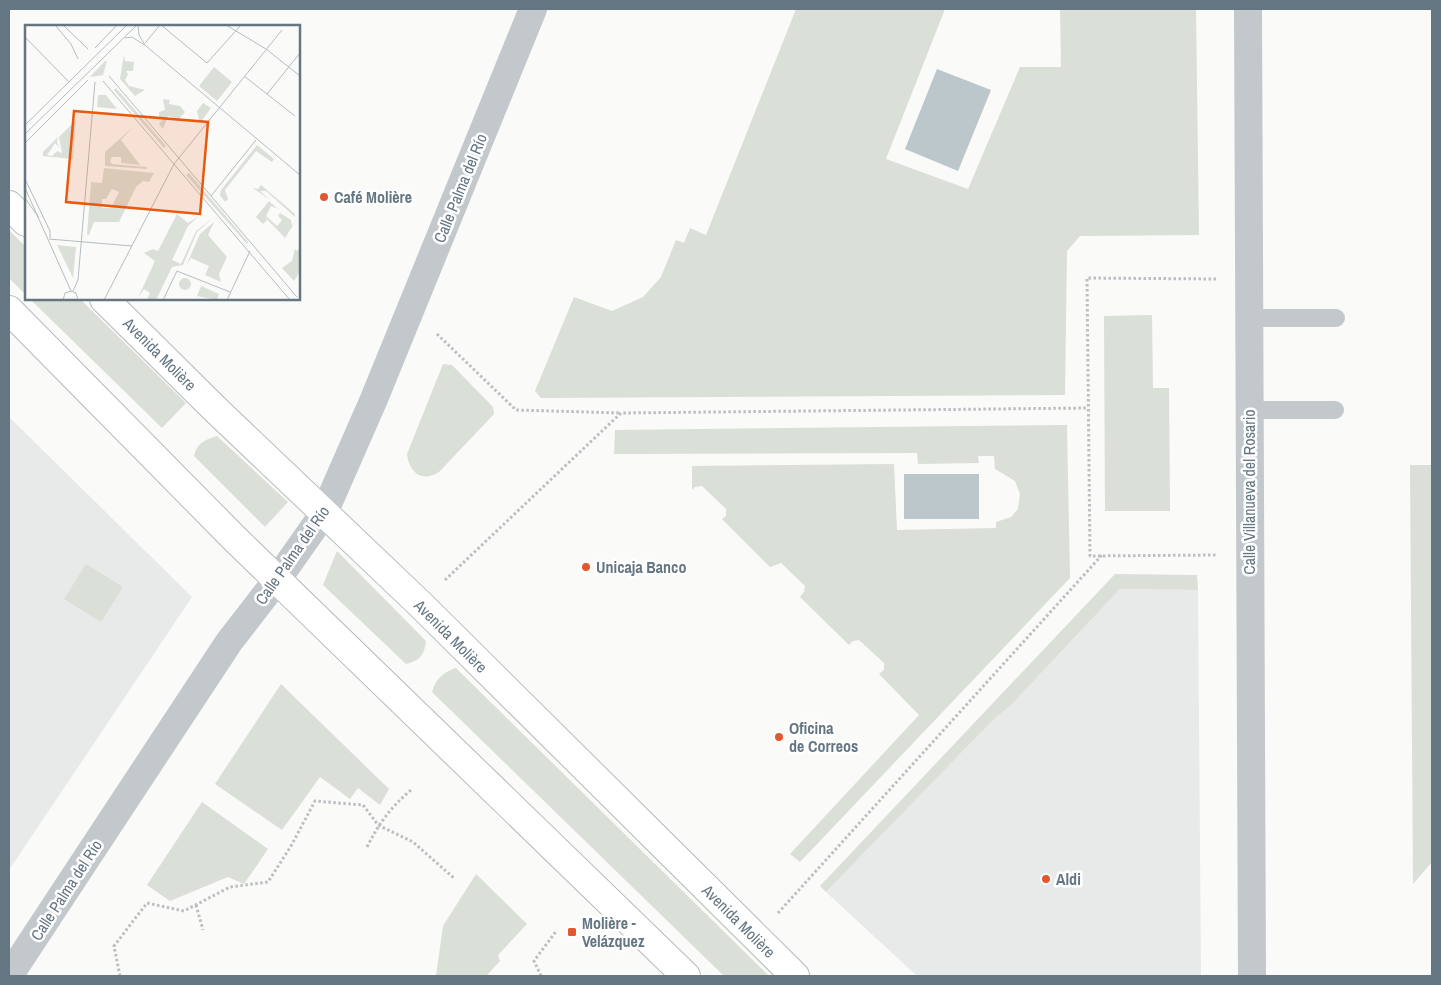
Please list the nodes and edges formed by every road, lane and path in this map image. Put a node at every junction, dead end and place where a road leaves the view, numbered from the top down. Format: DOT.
graph roads {
  1 [pos="533,9"];
  2 [pos="1248,9"];
  3 [pos="9,205"];
  4 [pos="25,221"];
  5 [pos="1249,279"];
  6 [pos="105,300"];
  7 [pos="411,309"];
  8 [pos="9,310"];
  9 [pos="1248,318"];
  10 [pos="1336,318"];
  11 [pos="1088,408"];
  12 [pos="1249,410"];
  13 [pos="1336,410"];
  14 [pos="621,412"];
  15 [pos="324,513"];
  16 [pos="1102,555"];
  17 [pos="1250,556"];
  18 [pos="277,580"];
  19 [pos="420,604"];
  20 [pos="410,790"];
  21 [pos="378,825"];
  22 [pos="367,846"];
  23 [pos="455,879"];
  24 [pos="196,905"];
  25 [pos="204,930"];
  26 [pos="557,930"];
  27 [pos="756,938"];
  28 [pos="9,976"];
  29 [pos="120,976"];
  30 [pos="541,976"];
  31 [pos="686,976"];
  32 [pos="795,976"];
  33 [pos="1252,976"];
  1 -- 7 [label="street, Calle Palma del Río"];
  2 -- 5 [label="street, Calle Villanueva del Rosario"];
  3 -- 4 [label="main road"];
  5 -- 9 [label="street, Calle Villanueva del Rosario"];
  5 -- 11 [label="path"];
  6 -- 15 [label="main road, Avenida Molière"];
  7 -- 14 [label="path"];
  7 -- 15 [label="street, Calle Palma del Río"];
  8 -- 18 [label="main road"];
  9 -- 10 [label="lane"];
  9 -- 12 [label="street, Calle Villanueva del Rosario"];
  11 -- 14 [label="path"];
  11 -- 16 [label="path"];
  12 -- 13 [label="lane"];
  12 -- 17 [label="street, Calle Villanueva del Rosario"];
  14 -- 19 [label="path"];
  15 -- 18 [label="street, Calle Palma del Río"];
  15 -- 19 [label="main road, Avenida Molière"];
  16 -- 17 [label="path"];
  16 -- 27 [label="path"];
  17 -- 33 [label="street, Calle Villanueva del Rosario"];
  18 -- 28 [label="street, Calle Palma del Río"];
  18 -- 31 [label="main road"];
  19 -- 27 [label="main road, Avenida Molière"];
  20 -- 21 [label="path"];
  21 -- 22 [label="path"];
  21 -- 23 [label="path"];
  21 -- 24 [label="path"];
  24 -- 25 [label="path"];
  24 -- 29 [label="path"];
  26 -- 30 [label="path"];
  27 -- 32 [label="main road, Avenida Molière"];
}
